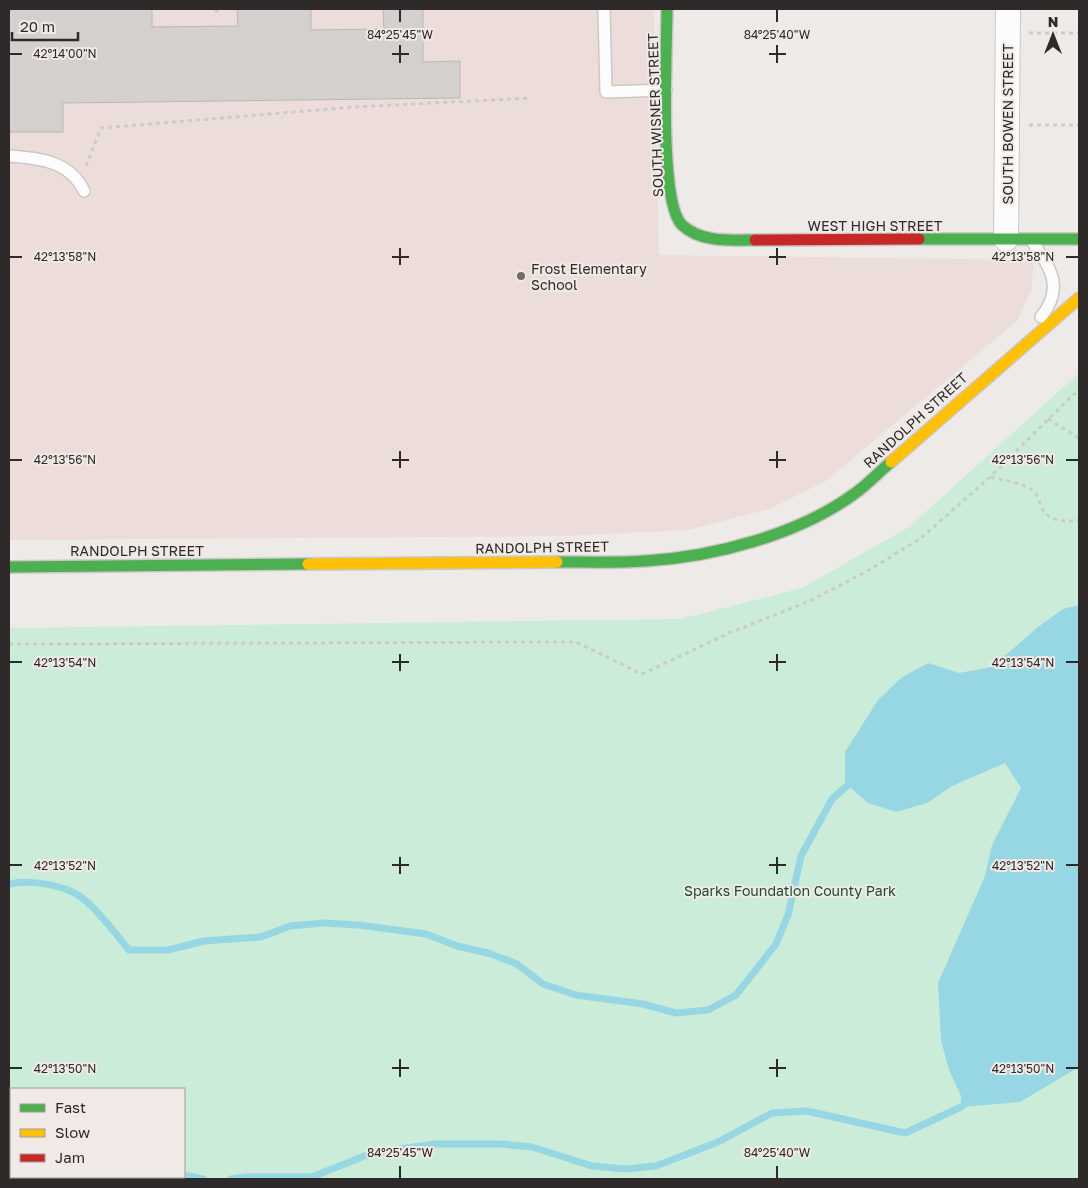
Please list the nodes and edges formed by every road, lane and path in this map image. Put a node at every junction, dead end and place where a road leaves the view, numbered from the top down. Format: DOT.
graph roads {
  1 [pos="215,9"];
  2 [pos="604,9"];
  3 [pos="667,9"];
  4 [pos="1008,9"];
  5 [pos="220,16"];
  6 [pos="1021,33"];
  7 [pos="1079,33"];
  8 [pos="668,90"];
  9 [pos="531,98"];
  10 [pos="1023,125"];
  11 [pos="1079,125"];
  12 [pos="9,156"];
  13 [pos="82,186"];
  14 [pos="677,219"];
  15 [pos="1031,239"];
  16 [pos="1079,239"];
  17 [pos="1006,240"];
  18 [pos="1079,298"];
  19 [pos="1010,357"];
  20 [pos="1079,389"];
  21 [pos="1048,418"];
  22 [pos="1079,438"];
  23 [pos="990,477"];
  24 [pos="1079,520"];
  25 [pos="9,567"];
  26 [pos="9,644"];
  1 -- 5 [label="path"];
  2 -- 8 [label="lane"];
  3 -- 8 [label="street, SOUTH WISNER STREET"];
  4 -- 17 [label="street, SOUTH BOWEN STREET"];
  6 -- 7 [label="path"];
  8 -- 14 [label="street, SOUTH WISNER STREET"];
  9 -- 13 [label="path"];
  10 -- 11 [label="path"];
  12 -- 13 [label="lane"];
  14 -- 17 [label="street, WEST HIGH STREET"];
  15 -- 16 [label="street, WEST HIGH STREET"];
  15 -- 17 [label="street, WEST HIGH STREET"];
  15 -- 19 [label="lane, RANDOLPH STREET"];
  18 -- 19 [label="street, RANDOLPH STREET"];
  19 -- 25 [label="street, RANDOLPH STREET"];
  20 -- 21 [label="path"];
  21 -- 22 [label="path"];
  21 -- 23 [label="path"];
  23 -- 24 [label="path"];
  23 -- 26 [label="path"];
}
